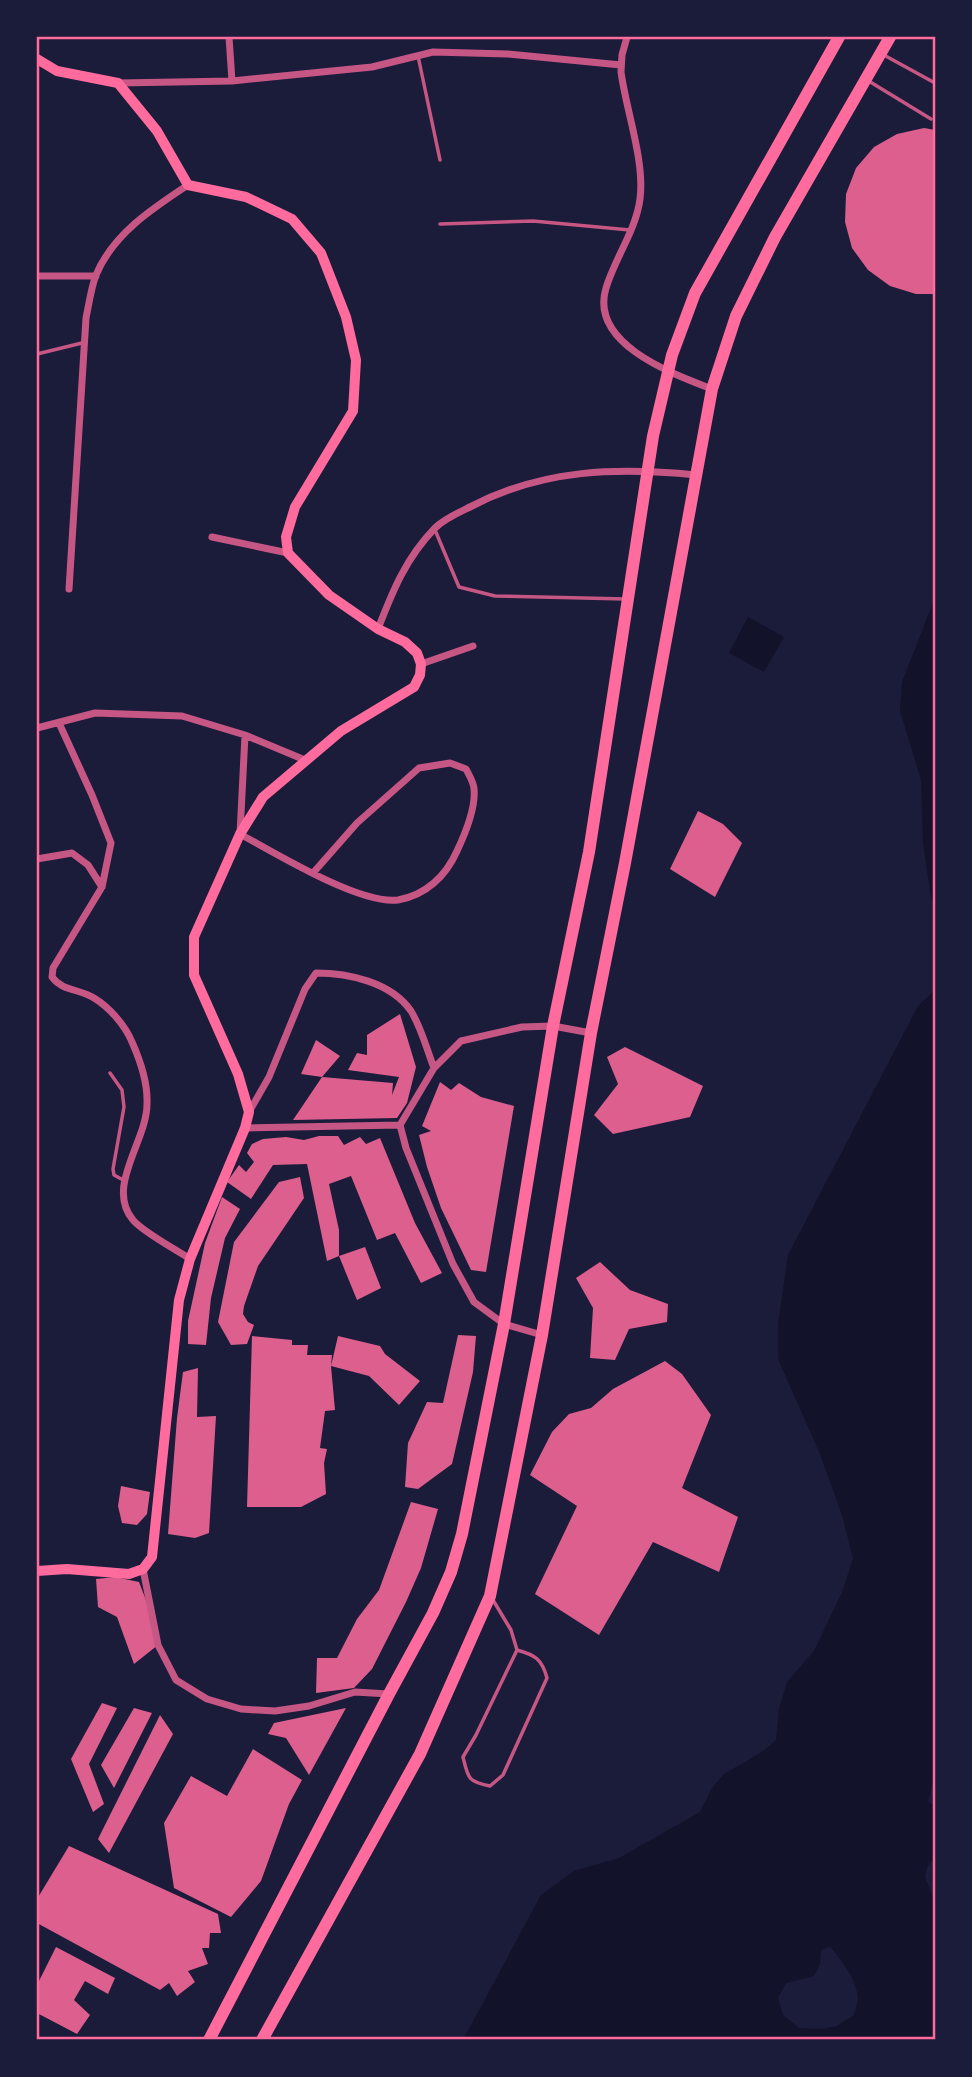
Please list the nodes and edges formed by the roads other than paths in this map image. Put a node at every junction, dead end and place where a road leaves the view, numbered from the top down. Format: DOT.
graph roads {
  1 [pos="229,37"];
  2 [pos="627,37"];
  3 [pos="839,37"];
  4 [pos="890,37"];
  5 [pos="880,53"];
  6 [pos="418,55"];
  7 [pos="37,59"];
  8 [pos="621,65"];
  9 [pos="865,78"];
  10 [pos="232,81"];
  11 [pos="118,83"];
  12 [pos="935,83"];
  13 [pos="931,119"];
  14 [pos="440,160"];
  15 [pos="188,185"];
  16 [pos="440,224"];
  17 [pos="630,230"];
  18 [pos="37,276"];
  19 [pos="96,276"];
  20 [pos="85,343"];
  21 [pos="37,354"];
  22 [pos="668,372"];
  23 [pos="712,389"];
  24 [pos="649,470"];
  25 [pos="695,475"];
  26 [pos="434,529"];
  27 [pos="212,537"];
  28 [pos="288,553"];
  29 [pos="69,589"];
  30 [pos="628,599"];
  31 [pos="378,629"];
  32 [pos="474,646"];
  33 [pos="422,664"];
  34 [pos="59,723"];
  35 [pos="37,728"];
  36 [pos="245,736"];
  37 [pos="305,760"];
  38 [pos="240,834"];
  39 [pos="37,859"];
  40 [pos="313,873"];
  41 [pos="102,887"];
  42 [pos="553,1026"];
  43 [pos="591,1033"];
  44 [pos="434,1068"];
  45 [pos="110,1073"];
  46 [pos="249,1112"];
  47 [pos="400,1125"];
  48 [pos="245,1128"];
  49 [pos="125,1181"];
  50 [pos="190,1259"];
  51 [pos="504,1324"];
  52 [pos="542,1335"];
  53 [pos="143,1569"];
  54 [pos="37,1571"];
  55 [pos="490,1596"];
  56 [pos="517,1650"];
  57 [pos="389,1694"];
  58 [pos="209,2040"];
  59 [pos="262,2040"];
  1 -- 10 [label="street"];
  2 -- 8 [label="street"];
  3 -- 22 [label="main road"];
  4 -- 5 [label="main road"];
  5 -- 9 [label="main road"];
  5 -- 12 [label="lane"];
  6 -- 8 [label="street"];
  6 -- 10 [label="street"];
  6 -- 14 [label="lane"];
  7 -- 11 [label="main road"];
  8 -- 17 [label="street"];
  9 -- 13 [label="lane"];
  9 -- 23 [label="main road"];
  10 -- 11 [label="street"];
  11 -- 15 [label="main road"];
  15 -- 19 [label="street"];
  15 -- 28 [label="main road"];
  16 -- 17 [label="lane"];
  17 -- 22 [label="street"];
  18 -- 19 [label="street"];
  19 -- 20 [label="street"];
  20 -- 21 [label="lane"];
  20 -- 29 [label="street"];
  22 -- 23 [label="street"];
  22 -- 24 [label="main road"];
  23 -- 25 [label="main road"];
  24 -- 25 [label="street"];
  24 -- 26 [label="street"];
  24 -- 30 [label="main road"];
  25 -- 43 [label="main road"];
  26 -- 30 [label="lane"];
  26 -- 31 [label="street"];
  27 -- 28 [label="street"];
  28 -- 31 [label="main road"];
  30 -- 42 [label="main road"];
  31 -- 33 [label="main road"];
  32 -- 33 [label="street"];
  33 -- 37 [label="main road"];
  34 -- 35 [label="street"];
  34 -- 36 [label="street"];
  34 -- 41 [label="street"];
  36 -- 37 [label="street"];
  36 -- 38 [label="street"];
  37 -- 38 [label="main road"];
  38 -- 40 [label="street"];
  38 -- 46 [label="main road"];
  39 -- 41 [label="street"];
  40 -- 40 [label="street"];
  41 -- 49 [label="street"];
  42 -- 43 [label="street"];
  42 -- 44 [label="street"];
  42 -- 51 [label="main road"];
  43 -- 52 [label="main road"];
  44 -- 46 [label="street"];
  44 -- 47 [label="street"];
  45 -- 49 [label="lane"];
  46 -- 48 [label="main road"];
  47 -- 48 [label="street"];
  47 -- 51 [label="street"];
  48 -- 50 [label="main road"];
  49 -- 50 [label="street"];
  50 -- 53 [label="main road"];
  51 -- 52 [label="street"];
  51 -- 57 [label="main road"];
  52 -- 55 [label="main road"];
  53 -- 54 [label="main road"];
  53 -- 57 [label="street"];
  55 -- 56 [label="lane"];
  55 -- 59 [label="main road"];
  56 -- 56 [label="lane"];
  57 -- 58 [label="main road"];
}
